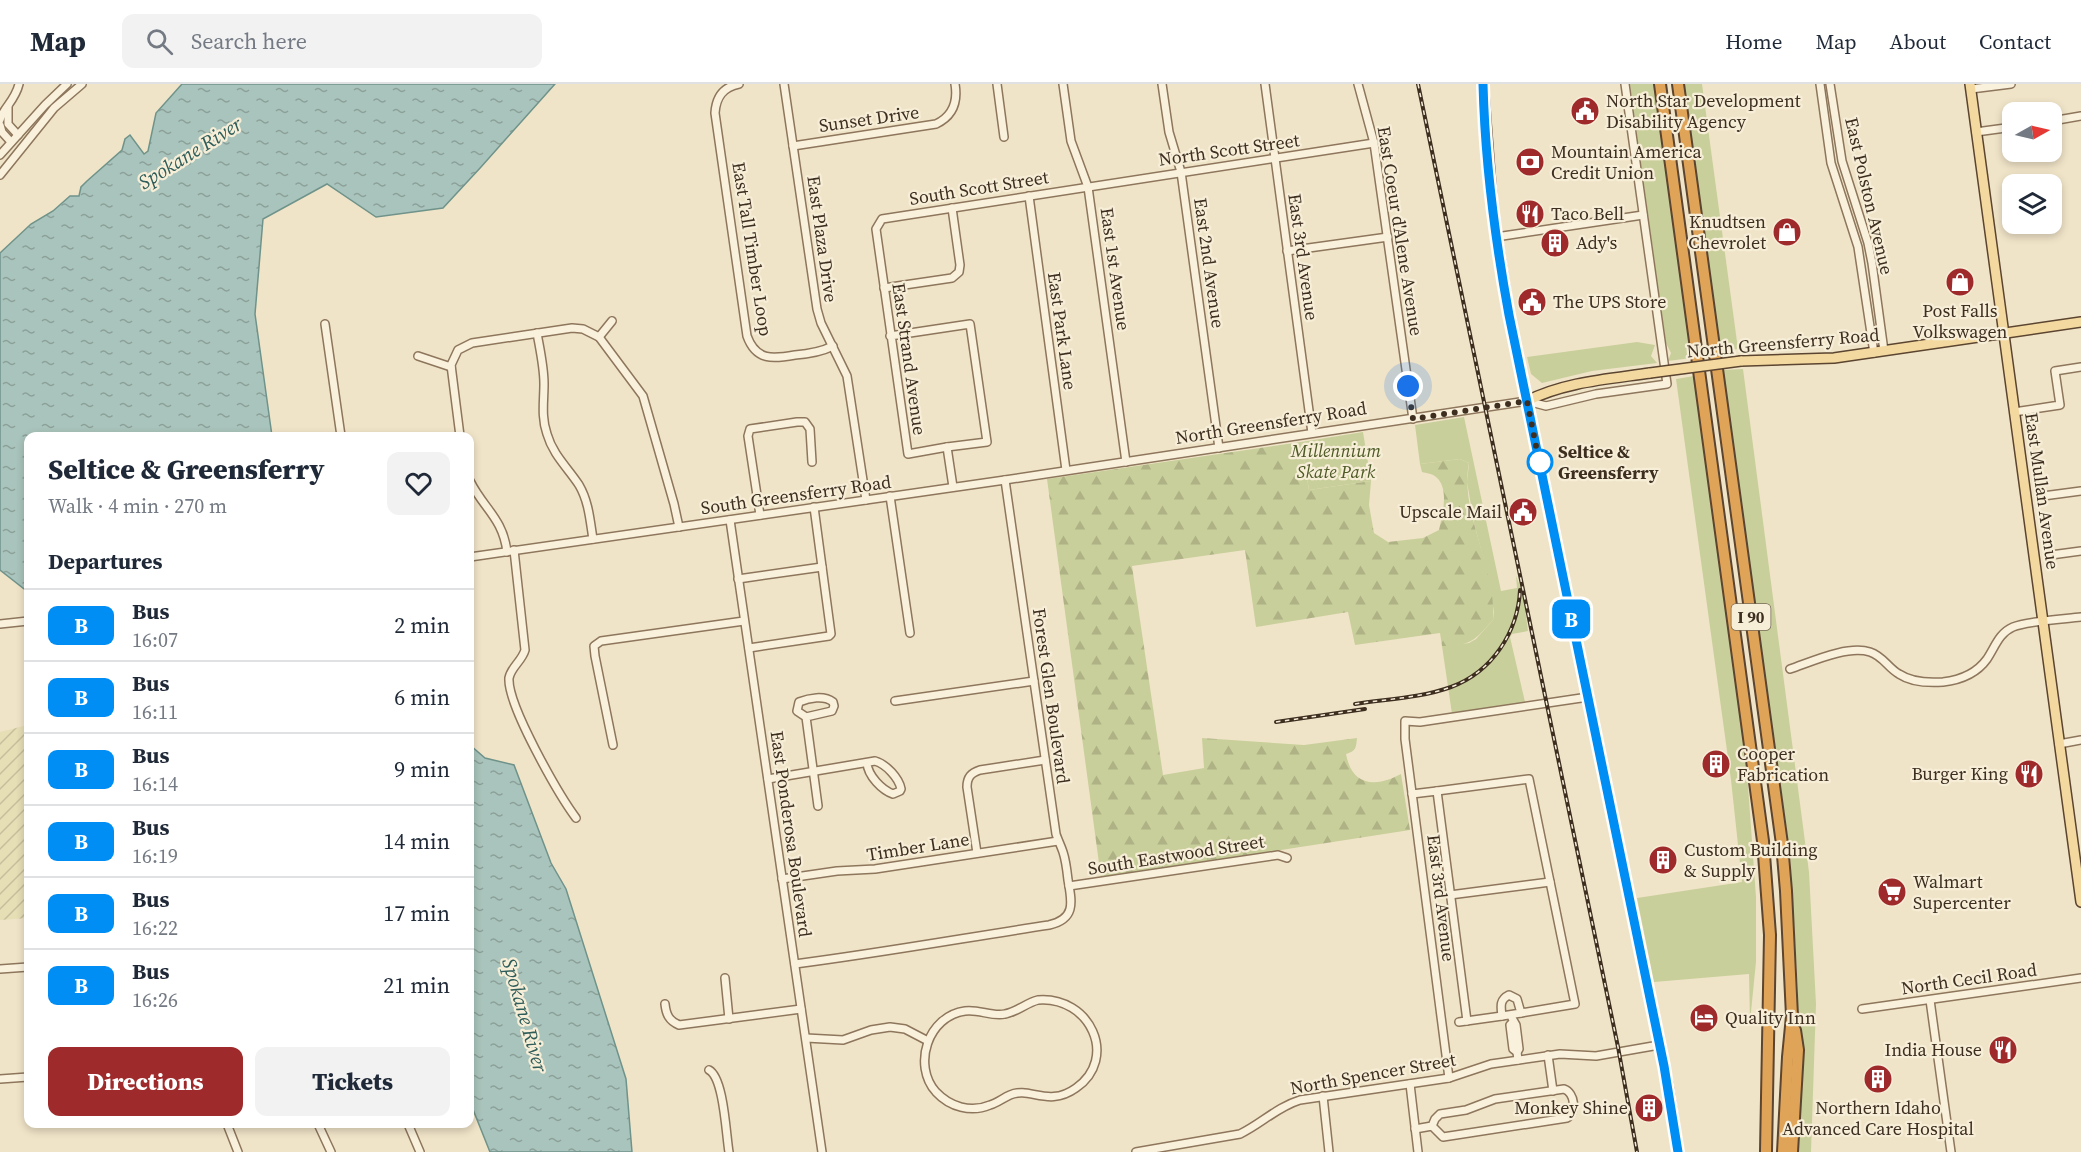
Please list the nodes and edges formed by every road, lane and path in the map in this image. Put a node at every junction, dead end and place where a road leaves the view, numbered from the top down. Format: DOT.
graph roads {
  1 [pos="19,84"];
  2 [pos="67,84"];
  3 [pos="82,84"];
  4 [pos="739,84"];
  5 [pos="784,84"];
  6 [pos="955,84"];
  7 [pos="997,84"];
  8 [pos="1063,84"];
  9 [pos="1162,84"];
  10 [pos="1265,84"];
  11 [pos="1358,84"];
  12 [pos="1483,84"];
  13 [pos="1625,84"];
  14 [pos="1660,84"];
  15 [pos="1678,84"];
  16 [pos="1821,84"];
  17 [pos="1830,84"];
  18 [pos="2011,84"];
  19 [pos="1970,87"];
  20 [pos="8,107"];
  21 [pos="2081,116"];
  22 [pos="2062,119"];
  23 [pos="0,120"];
  24 [pos="0,125"];
  25 [pos="2002,128"];
  26 [pos="1976,132"];
  27 [pos="18,135"];
  28 [pos="1004,136"];
  29 [pos="11,142"];
  30 [pos="1374,143"];
  31 [pos="793,146"];
  32 [pos="0,155"];
  33 [pos="1275,159"];
  34 [pos="1181,172"];
  35 [pos="0,176"];
  36 [pos="1088,187"];
  37 [pos="1029,196"];
  38 [pos="951,208"];
  39 [pos="1643,215"];
  40 [pos="877,224"];
  41 [pos="1388,237"];
  42 [pos="1496,237"];
  43 [pos="1287,251"];
  44 [pos="884,288"];
  45 [pos="612,321"];
  46 [pos="2081,322"];
  47 [pos="325,324"];
  48 [pos="537,333"];
  49 [pos="2004,334"];
  50 [pos="890,336"];
  51 [pos="599,337"];
  52 [pos="833,346"];
  53 [pos="1879,352"];
  54 [pos="418,356"];
  55 [pos="451,367"];
  56 [pos="2081,367"];
  57 [pos="1527,401"];
  58 [pos="2014,412"];
  59 [pos="1413,419"];
  60 [pos="340,432"];
  61 [pos="459,432"];
  62 [pos="1312,433"];
  63 [pos="947,447"];
  64 [pos="1219,448"];
  65 [pos="812,462"];
  66 [pos="1126,462"];
  67 [pos="1066,470"];
  68 [pos="1005,480"];
  69 [pos="953,487"];
  70 [pos="474,489"];
  71 [pos="2081,491"];
  72 [pos="890,496"];
  73 [pos="2043,496"];
  74 [pos="866,500"];
  75 [pos="814,507"];
  76 [pos="760,515"];
  77 [pos="730,520"];
  78 [pos="679,527"];
  79 [pos="593,539"];
  80 [pos="511,551"];
  81 [pos="2081,551"];
  82 [pos="2051,555"];
  83 [pos="474,556"];
  84 [pos="822,567"];
  85 [pos="738,579"];
  86 [pos="2081,617"];
  87 [pos="24,621"];
  88 [pos="744,621"];
  89 [pos="2043,622"];
  90 [pos="0,624"];
  91 [pos="910,633"];
  92 [pos="749,648"];
  93 [pos="1790,669"];
  94 [pos="1034,681"];
  95 [pos="1588,697"];
  96 [pos="895,701"];
  97 [pos="806,717"];
  98 [pos="2081,740"];
  99 [pos="2059,744"];
  100 [pos="613,746"];
  101 [pos="1045,760"];
  102 [pos="867,763"];
  103 [pos="813,771"];
  104 [pos="768,779"];
  105 [pos="1437,791"];
  106 [pos="1412,794"];
  107 [pos="818,806"];
  108 [pos="576,818"];
  109 [pos="1058,841"];
  110 [pos="977,853"];
  111 [pos="1287,858"];
  112 [pos="782,879"];
  113 [pos="1550,882"];
  114 [pos="1069,886"];
  115 [pos="1450,895"];
  116 [pos="2081,902"];
  117 [pos="795,964"];
  118 [pos="24,967"];
  119 [pos="0,969"];
  120 [pos="725,978"];
  121 [pos="2081,978"];
  122 [pos="1930,1000"];
  123 [pos="665,1004"];
  124 [pos="801,1009"];
  125 [pos="1862,1009"];
  126 [pos="1521,1013"];
  127 [pos="1502,1016"];
  128 [pos="1792,1016"];
  129 [pos="1512,1018"];
  130 [pos="729,1019"];
  131 [pos="806,1038"];
  132 [pos="928,1041"];
  133 [pos="1659,1045"];
  134 [pos="1548,1055"];
  135 [pos="1517,1056"];
  136 [pos="710,1070"];
  137 [pos="24,1077"];
  138 [pos="1449,1078"];
  139 [pos="0,1079"];
  140 [pos="1410,1084"];
  141 [pos="1553,1091"];
  142 [pos="1323,1096"];
  143 [pos="1432,1126"];
  144 [pos="229,1128"];
  145 [pos="320,1128"];
  146 [pos="410,1128"];
  147 [pos="1415,1129"];
  148 [pos="1171,1149"];
  149 [pos="238,1152"];
  150 [pos="331,1152"];
  151 [pos="420,1152"];
  152 [pos="729,1152"];
  153 [pos="822,1152"];
  154 [pos="1136,1152"];
  155 [pos="1329,1152"];
  156 [pos="1418,1152"];
  157 [pos="1678,1152"];
  158 [pos="1765,1152"];
  159 [pos="1783,1152"];
  160 [pos="1792,1152"];
  161 [pos="1951,1152"];
  1 -- 20 [label="street"];
  2 -- 27 [label="street"];
  3 -- 35 [label="street"];
  4 -- 52 [label="street, East Tall Timber Loop"];
  5 -- 31 [label="street, East Plaza Drive"];
  6 -- 31 [label="street, Sunset Drive"];
  7 -- 28 [label="street"];
  8 -- 36 [label="street, East 1st Avenue"];
  9 -- 34 [label="street, East 2nd Avenue"];
  10 -- 33 [label="street, East 3rd Avenue"];
  11 -- 30 [label="street, East Coeur d'Alene Avenue"];
  12 -- 42 [label="main road"];
  13 -- 39 [label="street"];
  14 -- 158 [label="highway, I 90"];
  15 -- 128 [label="highway, I 90"];
  16 -- 53 [label="street, East Polston Avenue"];
  17 -- 53 [label="street, East Polston Avenue"];
  18 -- 19 [label="street"];
  19 -- 26 [label="main road, East Mullan Avenue"];
  20 -- 23 [label="street"];
  20 -- 27 [label="street"];
  21 -- 22 [label="street"];
  24 -- 29 [label="street"];
  25 -- 26 [label="street"];
  26 -- 49 [label="main road, East Mullan Avenue"];
  27 -- 29 [label="street"];
  29 -- 32 [label="street"];
  30 -- 33 [label="street, North Scott Street"];
  30 -- 41 [label="street, East Coeur d'Alene Avenue"];
  31 -- 52 [label="street, East Plaza Drive"];
  33 -- 34 [label="street, North Scott Street"];
  33 -- 43 [label="street, East 3rd Avenue"];
  34 -- 36 [label="street, North Scott Street"];
  34 -- 64 [label="street, East 2nd Avenue"];
  36 -- 37 [label="street, South Scott Street"];
  36 -- 66 [label="street, East 1st Avenue"];
  37 -- 38 [label="street, South Scott Street"];
  37 -- 67 [label="street, East Park Lane"];
  38 -- 40 [label="street, South Scott Street"];
  38 -- 44 [label="street"];
  39 -- 42 [label="street"];
  39 -- 57 [label="street, North Greensferry Road"];
  40 -- 44 [label="street, East Strand Avenue"];
  41 -- 43 [label="street"];
  41 -- 59 [label="street, East Coeur d'Alene Avenue"];
  42 -- 57 [label="main road"];
  43 -- 62 [label="street, East 3rd Avenue"];
  44 -- 50 [label="street, East Strand Avenue"];
  45 -- 51 [label="street"];
  46 -- 49 [label="main road, North Greensferry Road"];
  47 -- 60 [label="street"];
  48 -- 51 [label="street"];
  48 -- 55 [label="street"];
  48 -- 79 [label="street"];
  49 -- 53 [label="main road, North Greensferry Road"];
  49 -- 58 [label="main road, East Mullan Avenue"];
  50 -- 63 [label="street, East Strand Avenue"];
  50 -- 63 [label="street"];
  51 -- 78 [label="street"];
  52 -- 74 [label="street, East Plaza Drive"];
  53 -- 57 [label="main road, North Greensferry Road, bridge"];
  54 -- 55 [label="street"];
  55 -- 61 [label="street"];
  56 -- 58 [label="street"];
  57 -- 59 [label="street, North Greensferry Road"];
  57 -- 95 [label="main road"];
  58 -- 89 [label="main road, East Mullan Avenue"];
  59 -- 62 [label="street, North Greensferry Road"];
  62 -- 64 [label="street, North Greensferry Road"];
  63 -- 69 [label="street, East Strand Avenue"];
  64 -- 66 [label="street, North Greensferry Road"];
  65 -- 76 [label="street"];
  66 -- 67 [label="street, South Greensferry Road"];
  67 -- 68 [label="street, South Greensferry Road"];
  68 -- 69 [label="street, South Greensferry Road"];
  68 -- 94 [label="street, Forest Glen Boulevard"];
  69 -- 72 [label="street, South Greensferry Road"];
  70 -- 80 [label="street"];
  71 -- 73 [label="street"];
  72 -- 74 [label="street, South Greensferry Road"];
  72 -- 91 [label="street"];
  74 -- 75 [label="street, South Greensferry Road"];
  75 -- 76 [label="street, South Greensferry Road"];
  75 -- 84 [label="street"];
  76 -- 77 [label="street, South Greensferry Road"];
  77 -- 78 [label="street, South Greensferry Road"];
  77 -- 85 [label="street, East Ponderosa Boulevard"];
  78 -- 79 [label="street, South Greensferry Road"];
  79 -- 80 [label="street, South Greensferry Road"];
  80 -- 83 [label="street, South Greensferry Road"];
  80 -- 108 [label="street"];
  81 -- 82 [label="street"];
  84 -- 85 [label="street"];
  84 -- 92 [label="street"];
  85 -- 88 [label="street, East Ponderosa Boulevard"];
  86 -- 89 [label="street"];
  87 -- 90 [label="street"];
  88 -- 92 [label="street, East Ponderosa Boulevard"];
  88 -- 100 [label="street"];
  89 -- 93 [label="street"];
  89 -- 99 [label="main road, East Mullan Avenue"];
  92 -- 104 [label="street, East Ponderosa Boulevard"];
  94 -- 96 [label="street"];
  94 -- 101 [label="street, Forest Glen Boulevard"];
  95 -- 106 [label="street, East 3rd Avenue"];
  95 -- 133 [label="main road"];
  97 -- 97 [label="street"];
  97 -- 103 [label="street"];
  98 -- 99 [label="street"];
  99 -- 116 [label="main road, East Mullan Avenue"];
  101 -- 109 [label="street, Forest Glen Boulevard"];
  101 -- 110 [label="street"];
  102 -- 102 [label="street"];
  102 -- 103 [label="street"];
  103 -- 104 [label="street"];
  103 -- 107 [label="street"];
  104 -- 112 [label="street, East Ponderosa Boulevard"];
  105 -- 106 [label="street"];
  105 -- 113 [label="street"];
  105 -- 115 [label="street"];
  106 -- 138 [label="street, East 3rd Avenue"];
  109 -- 110 [label="street, Timber Lane"];
  109 -- 114 [label="street, Forest Glen Boulevard"];
  110 -- 112 [label="street, Timber Lane"];
  111 -- 114 [label="street, South Eastwood Street"];
  112 -- 117 [label="street, East Ponderosa Boulevard"];
  113 -- 115 [label="street"];
  113 -- 126 [label="street"];
  114 -- 117 [label="street, Forest Glen Boulevard"];
  115 -- 127 [label="street"];
  117 -- 124 [label="street, East Ponderosa Boulevard"];
  118 -- 119 [label="street"];
  120 -- 130 [label="street"];
  121 -- 122 [label="street, North Cecil Road"];
  122 -- 125 [label="street, North Cecil Road"];
  122 -- 161 [label="street"];
  123 -- 130 [label="street"];
  124 -- 130 [label="street"];
  124 -- 131 [label="street, East Ponderosa Boulevard"];
  126 -- 127 [label="street"];
  126 -- 129 [label="street"];
  127 -- 129 [label="street"];
  128 -- 159 [label="highway, I 90"];
  128 -- 160 [label="highway"];
  129 -- 135 [label="street"];
  131 -- 132 [label="street"];
  131 -- 153 [label="street, East Ponderosa Boulevard"];
  132 -- 132 [label="street"];
  133 -- 134 [label="street, North Spencer Street"];
  133 -- 157 [label="main road"];
  134 -- 135 [label="street, North Spencer Street"];
  134 -- 141 [label="street"];
  135 -- 138 [label="street, North Spencer Street"];
  136 -- 152 [label="street"];
  137 -- 139 [label="street"];
  138 -- 140 [label="street, North Spencer Street"];
  140 -- 142 [label="street, North Spencer Street"];
  140 -- 147 [label="street"];
  141 -- 143 [label="street"];
  141 -- 143 [label="street"];
  142 -- 148 [label="street, North Spencer Street"];
  142 -- 155 [label="street"];
  143 -- 147 [label="street"];
  144 -- 149 [label="street"];
  145 -- 150 [label="street"];
  146 -- 151 [label="street"];
  147 -- 156 [label="street"];
  148 -- 154 [label="street, North Spencer Street"];
}
